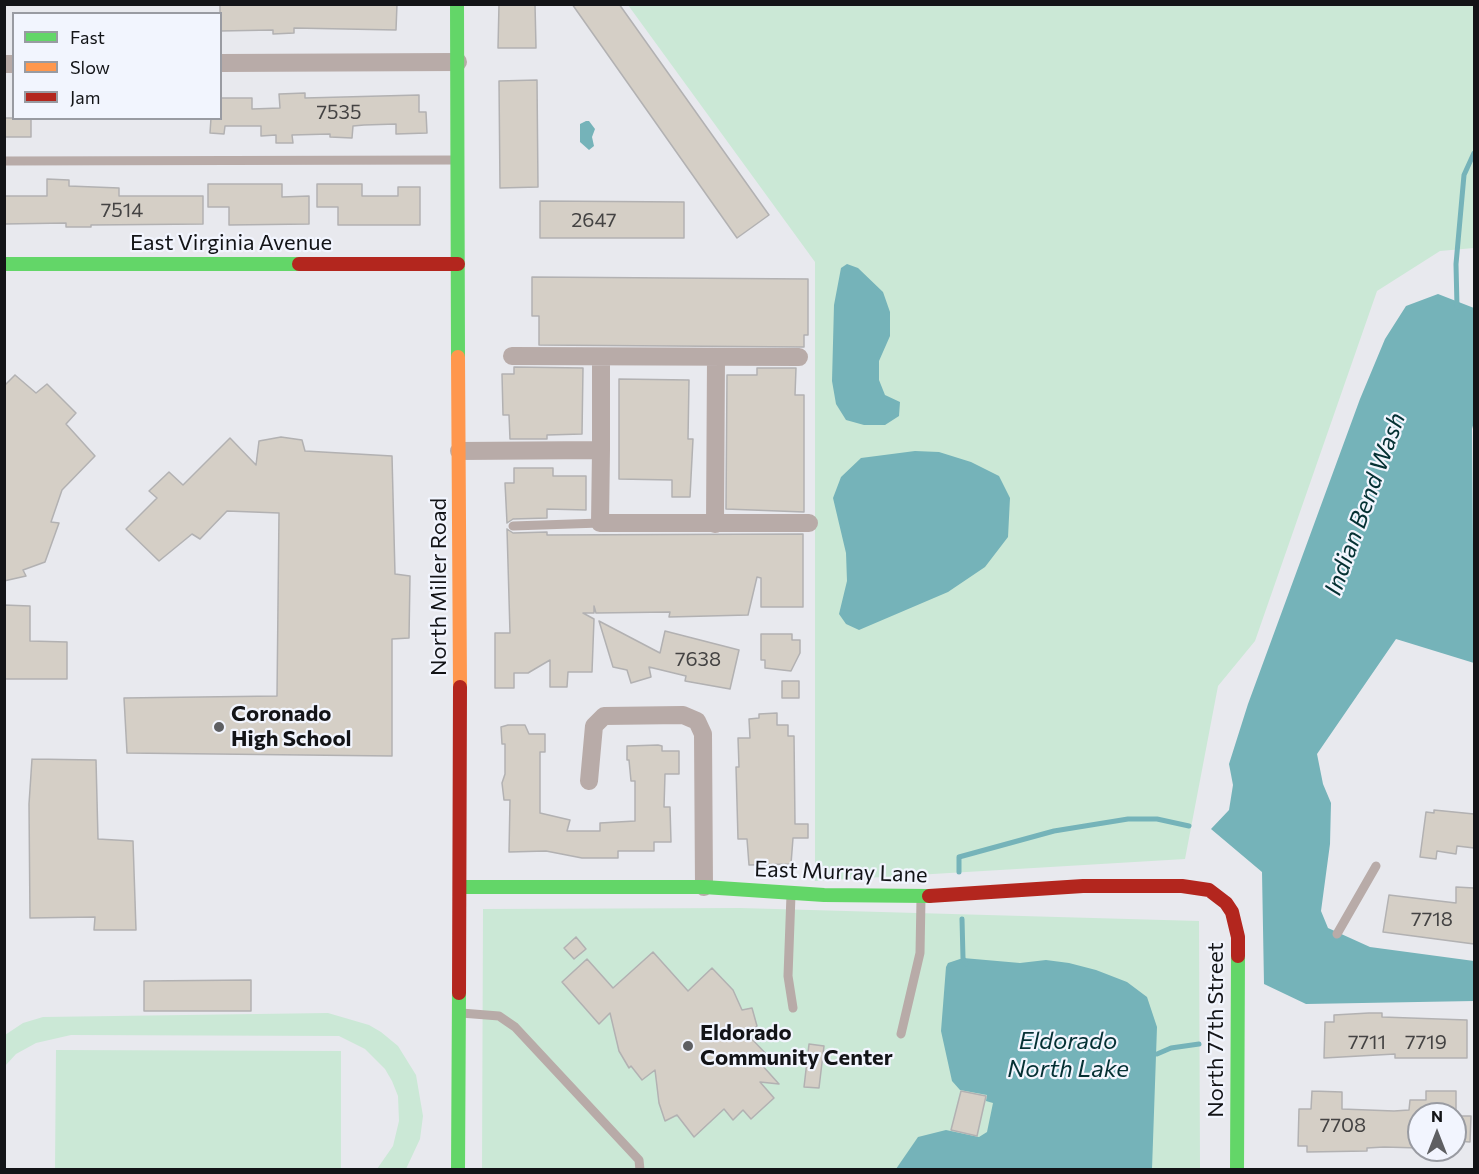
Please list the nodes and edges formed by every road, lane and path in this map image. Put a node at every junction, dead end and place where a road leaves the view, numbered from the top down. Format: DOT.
graph roads {
  1 [pos="458,4"];
  2 [pos="458,62"];
  3 [pos="222,63"];
  4 [pos="458,160"];
  5 [pos="4,161"];
  6 [pos="4,264"];
  7 [pos="458,264"];
  8 [pos="512,356"];
  9 [pos="601,357"];
  10 [pos="799,357"];
  11 [pos="716,358"];
  12 [pos="601,450"];
  13 [pos="459,451"];
  14 [pos="600,523"];
  15 [pos="809,523"];
  16 [pos="715,524"];
  17 [pos="513,526"];
  18 [pos="589,781"];
  19 [pos="1376,866"];
  20 [pos="459,887"];
  21 [pos="704,887"];
  22 [pos="791,893"];
  23 [pos="1218,896"];
  24 [pos="921,897"];
  25 [pos="1337,934"];
  26 [pos="793,1008"];
  27 [pos="459,1013"];
  28 [pos="901,1034"];
  29 [pos="458,1170"];
  30 [pos="640,1170"];
  31 [pos="1237,1170"];
  1 -- 2 [label="street, North Miller Road"];
  2 -- 3 [label="street"];
  2 -- 4 [label="street, North Miller Road"];
  4 -- 5 [label="lane"];
  4 -- 7 [label="street, North Miller Road"];
  6 -- 7 [label="street, East Virginia Avenue"];
  7 -- 13 [label="street, North Miller Road"];
  8 -- 9 [label="street"];
  9 -- 11 [label="street"];
  9 -- 12 [label="street"];
  10 -- 11 [label="street"];
  11 -- 16 [label="street"];
  12 -- 13 [label="street"];
  12 -- 14 [label="street"];
  13 -- 20 [label="street, North Miller Road"];
  14 -- 16 [label="street"];
  14 -- 17 [label="lane"];
  15 -- 16 [label="street"];
  18 -- 21 [label="street"];
  19 -- 25 [label="lane"];
  20 -- 21 [label="street, East Murray Lane"];
  20 -- 27 [label="street, North Miller Road"];
  21 -- 22 [label="street, East Murray Lane"];
  22 -- 24 [label="street, East Murray Lane"];
  22 -- 26 [label="lane"];
  23 -- 24 [label="street, East Murray Lane"];
  23 -- 31 [label="street, North 77th Street"];
  24 -- 28 [label="lane"];
  27 -- 29 [label="street, North Miller Road"];
  27 -- 30 [label="lane"];
}
